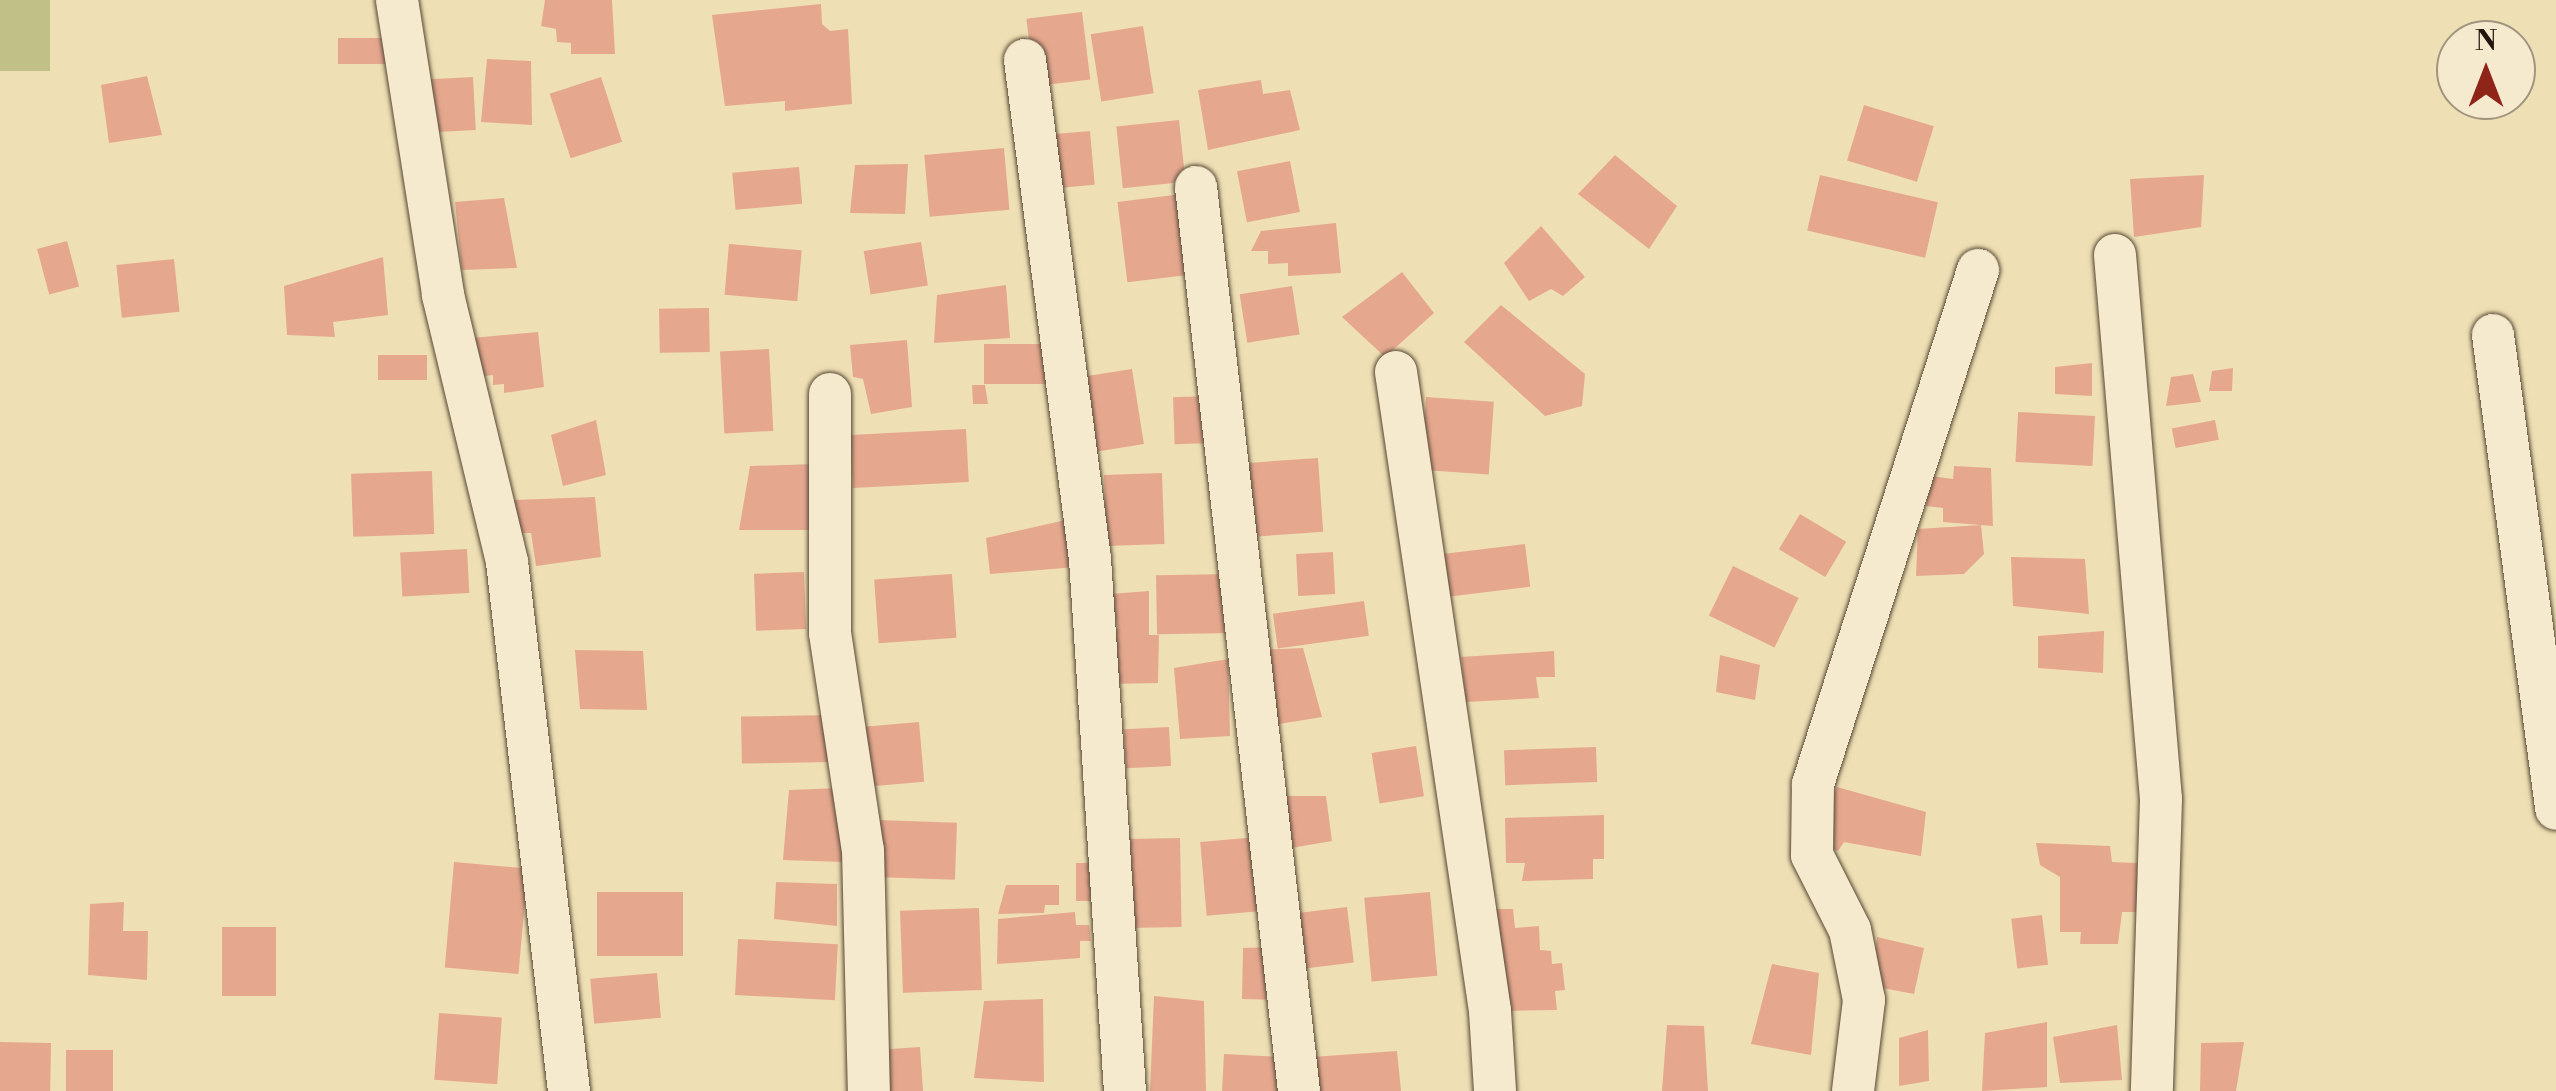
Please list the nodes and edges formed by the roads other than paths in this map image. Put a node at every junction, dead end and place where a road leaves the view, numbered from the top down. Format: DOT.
graph roads {
  1 [pos="397,0"];
  2 [pos="1025,60"];
  3 [pos="1196,187"];
  4 [pos="2116,255"];
  5 [pos="1978,270"];
  6 [pos="2493,335"];
  7 [pos="1396,372"];
  8 [pos="830,394"];
  9 [pos="2556,810"];
  10 [pos="569,1091"];
  11 [pos="869,1091"];
  12 [pos="1125,1091"];
  13 [pos="1300,1091"];
  14 [pos="1495,1091"];
  15 [pos="1853,1091"];
  16 [pos="2152,1091"];
  1 -- 10 [label="street"];
  2 -- 12 [label="street"];
  3 -- 13 [label="street"];
  4 -- 16 [label="street"];
  5 -- 15 [label="street"];
  6 -- 9 [label="street"];
  7 -- 14 [label="street"];
  8 -- 11 [label="street"];
}
